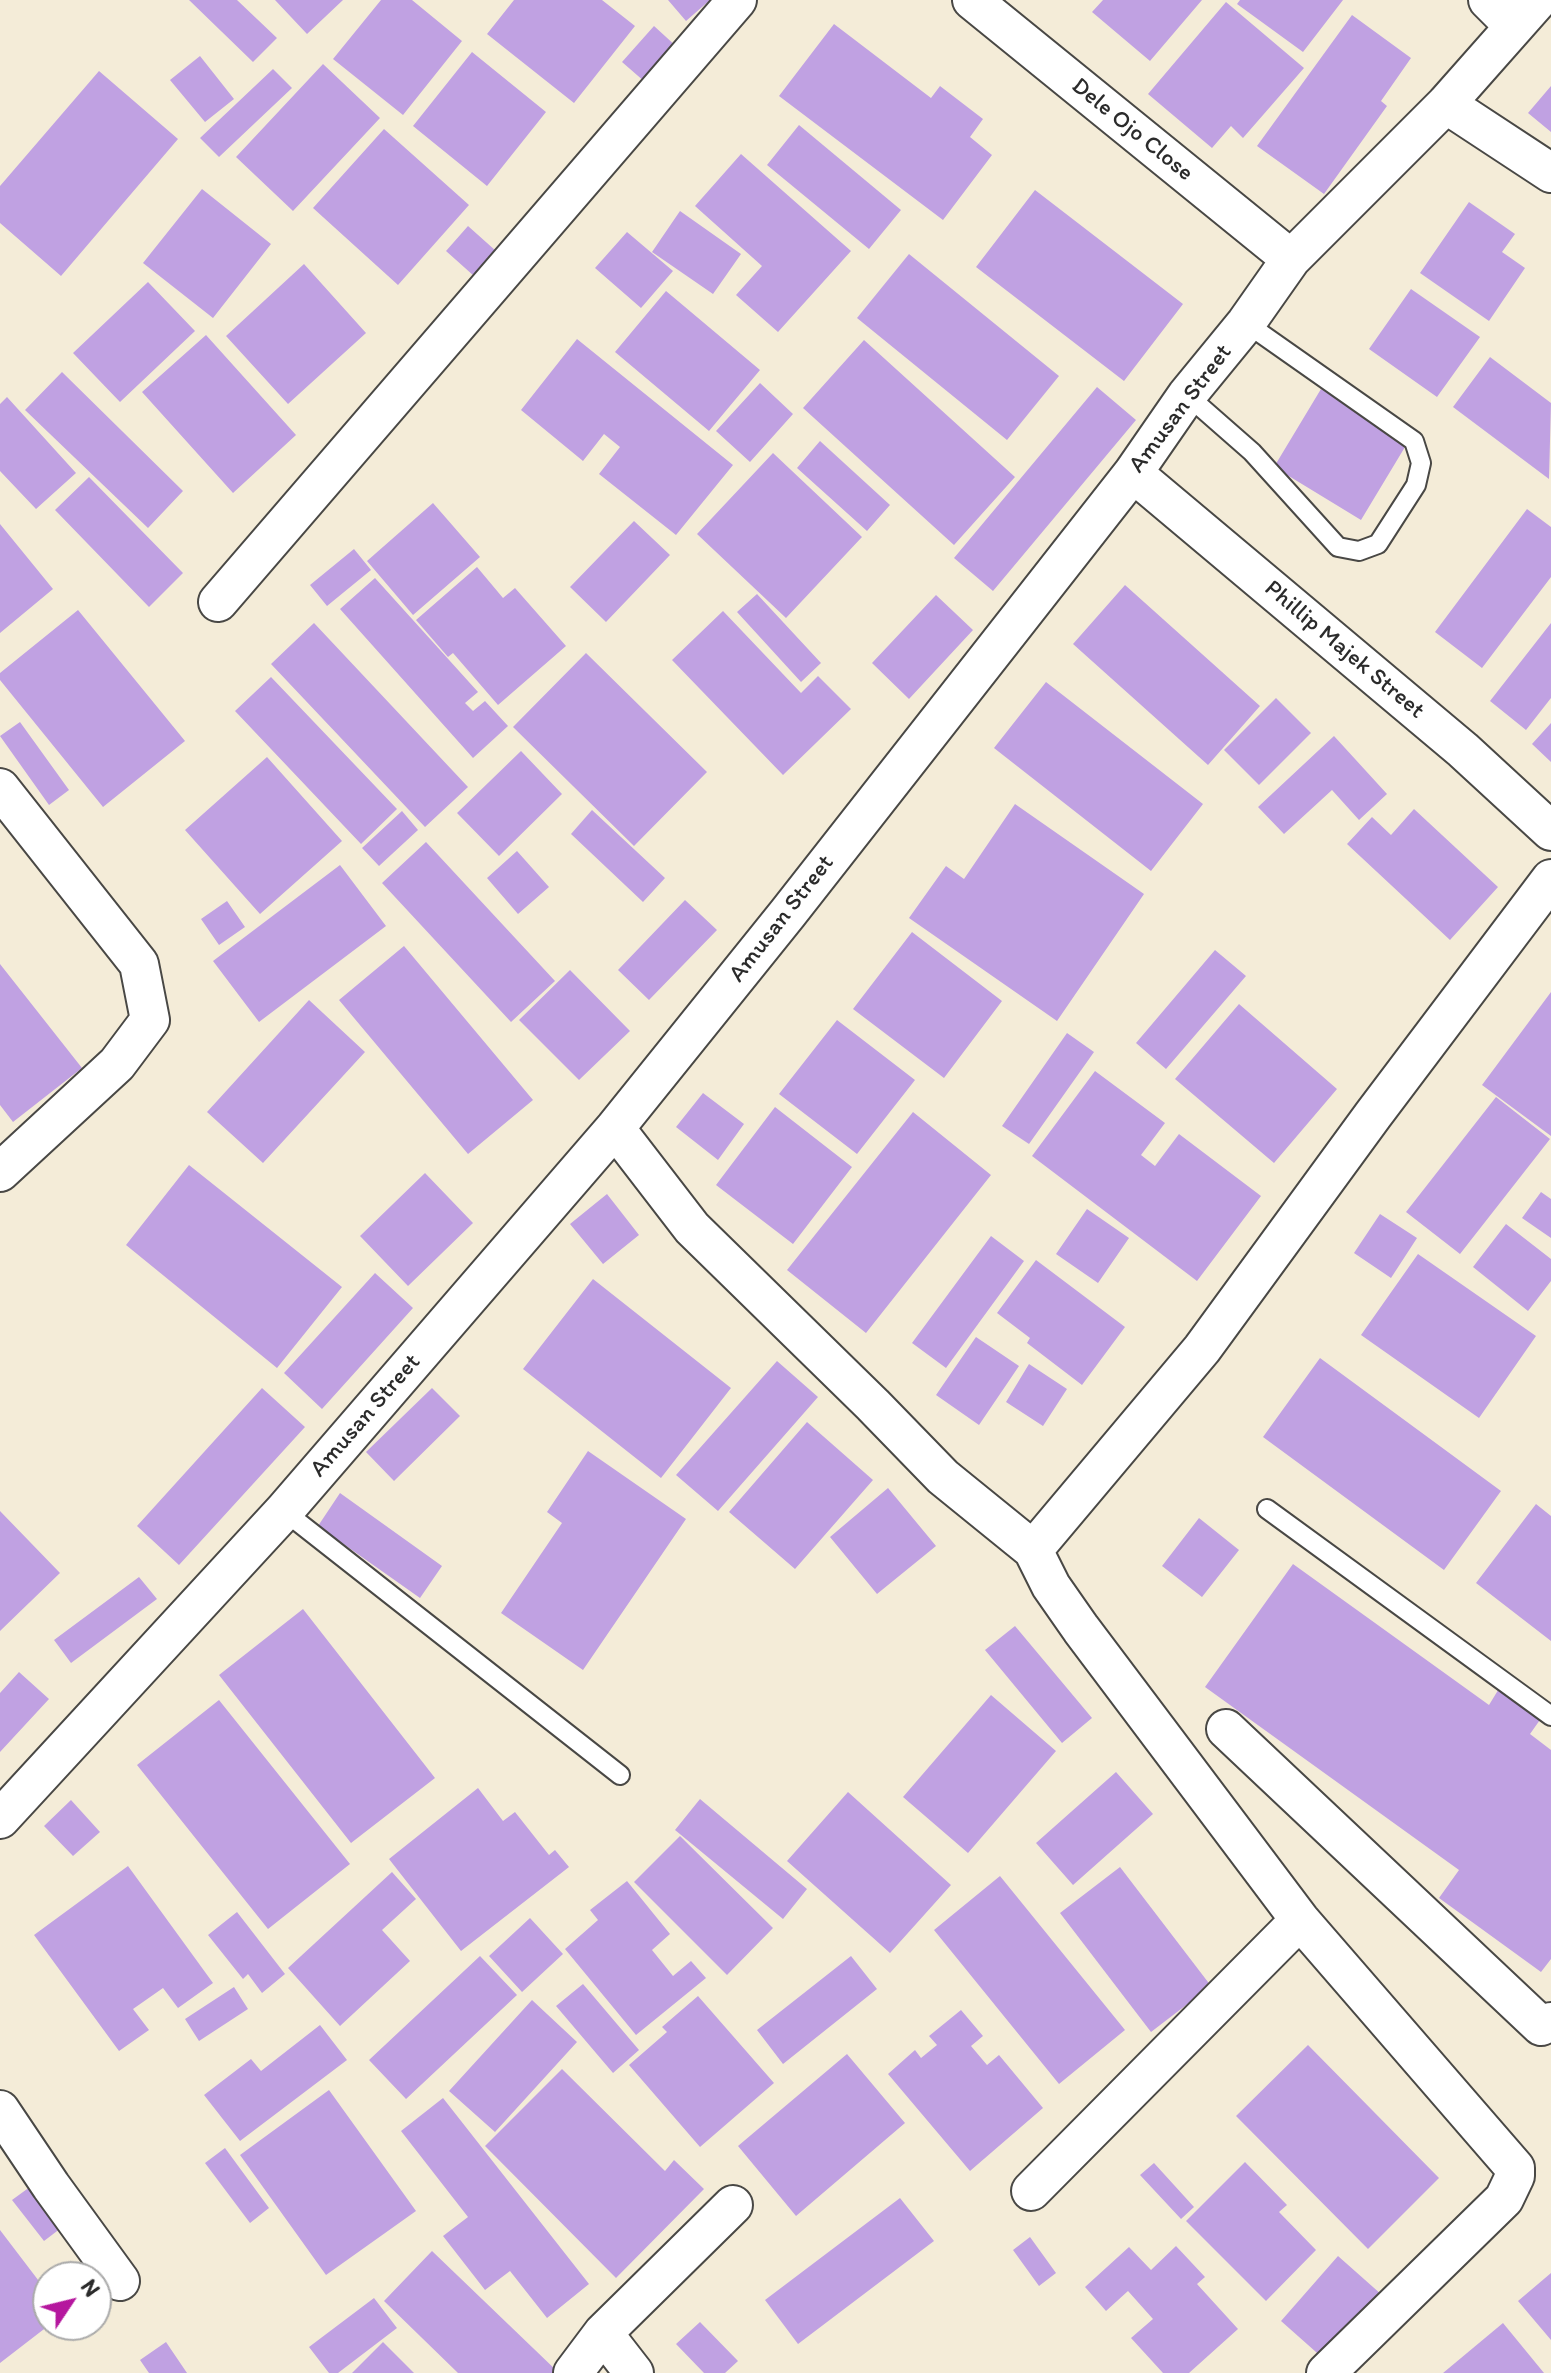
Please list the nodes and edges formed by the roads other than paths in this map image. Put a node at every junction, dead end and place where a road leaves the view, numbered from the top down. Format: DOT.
graph roads {
  1 [pos="737,0"];
  2 [pos="972,0"];
  3 [pos="1513,8"];
  4 [pos="1446,104"];
  5 [pos="1551,173"];
  6 [pos="1291,259"];
  7 [pos="1246,323"];
  8 [pos="1187,395"];
  9 [pos="1133,473"];
  10 [pos="218,602"];
  11 [pos="0,788"];
  12 [pos="1551,831"];
  13 [pos="1551,879"];
  14 [pos="615,1128"];
  15 [pos="0,1172"];
  16 [pos="1267,1509"];
  17 [pos="284,1511"];
  18 [pos="1033,1550"];
  19 [pos="1551,1716"];
  20 [pos="1226,1729"];
  21 [pos="620,1775"];
  22 [pos="0,1819"];
  23 [pos="1300,1920"];
  24 [pos="1551,2022"];
  25 [pos="0,2110"];
  26 [pos="1031,2191"];
  27 [pos="733,2205"];
  28 [pos="120,2281"];
  29 [pos="603,2333"];
  30 [pos="573,2373"];
  31 [pos="634,2373"];
  32 [pos="1326,2373"];
  1 -- 10 [label="street"];
  2 -- 6 [label="street, Dele Ojo Close"];
  3 -- 4 [label="street, Amusan Street"];
  4 -- 5 [label="street"];
  4 -- 6 [label="street, Amusan Street"];
  6 -- 7 [label="street, Amusan Street"];
  7 -- 8 [label="street, Amusan Street"];
  7 -- 8 [label="lane"];
  8 -- 9 [label="street, Amusan Street"];
  9 -- 12 [label="street, Phillip Majek Street"];
  9 -- 14 [label="street, Amusan Street"];
  11 -- 15 [label="street"];
  13 -- 18 [label="street"];
  14 -- 17 [label="street, Amusan Street"];
  14 -- 18 [label="street"];
  16 -- 19 [label="lane"];
  17 -- 21 [label="lane"];
  17 -- 22 [label="street, Amusan Street"];
  18 -- 23 [label="street"];
  20 -- 24 [label="street"];
  23 -- 26 [label="street"];
  23 -- 32 [label="street"];
  25 -- 28 [label="street"];
  27 -- 29 [label="street"];
  29 -- 30 [label="street"];
  29 -- 31 [label="street"];
}
